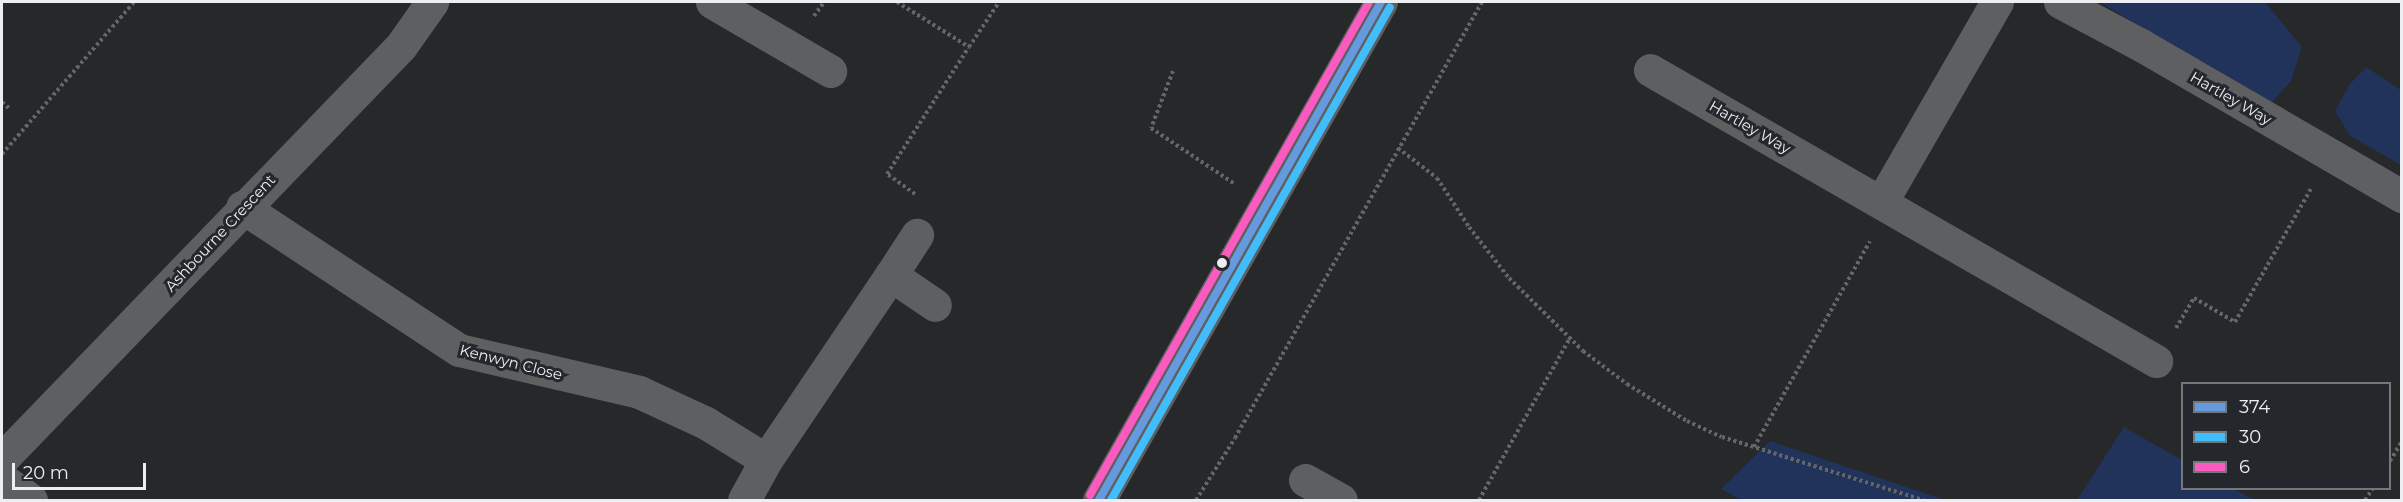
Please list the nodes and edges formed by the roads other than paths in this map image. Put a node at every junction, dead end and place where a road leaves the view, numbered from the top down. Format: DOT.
graph roads {
  1 [pos="432,2"];
  2 [pos="712,2"];
  3 [pos="1381,2"];
  4 [pos="1997,2"];
  5 [pos="2060,2"];
  6 [pos="1650,70"];
  7 [pos="830,71"];
  8 [pos="2402,196"];
  9 [pos="1886,204"];
  10 [pos="242,207"];
  11 [pos="917,235"];
  12 [pos="891,275"];
  13 [pos="935,305"];
  14 [pos="2156,361"];
  15 [pos="2,459"];
  16 [pos="766,460"];
  17 [pos="2,479"];
  18 [pos="1305,480"];
  19 [pos="32,501"];
  20 [pos="744,501"];
  21 [pos="1099,501"];
  22 [pos="1341,501"];
  1 -- 10 [label="street, Ashbourne Crescent"];
  2 -- 7 [label="street"];
  3 -- 21 [label="street"];
  4 -- 9 [label="street"];
  5 -- 8 [label="street, Hartley Way"];
  6 -- 9 [label="street, Hartley Way"];
  9 -- 14 [label="street, Hartley Way"];
  10 -- 15 [label="street, Ashbourne Crescent"];
  10 -- 16 [label="street, Kenwyn Close"];
  11 -- 12 [label="street"];
  12 -- 13 [label="street"];
  12 -- 16 [label="street"];
  16 -- 20 [label="street"];
  17 -- 19 [label="street"];
  18 -- 22 [label="street"];
}
